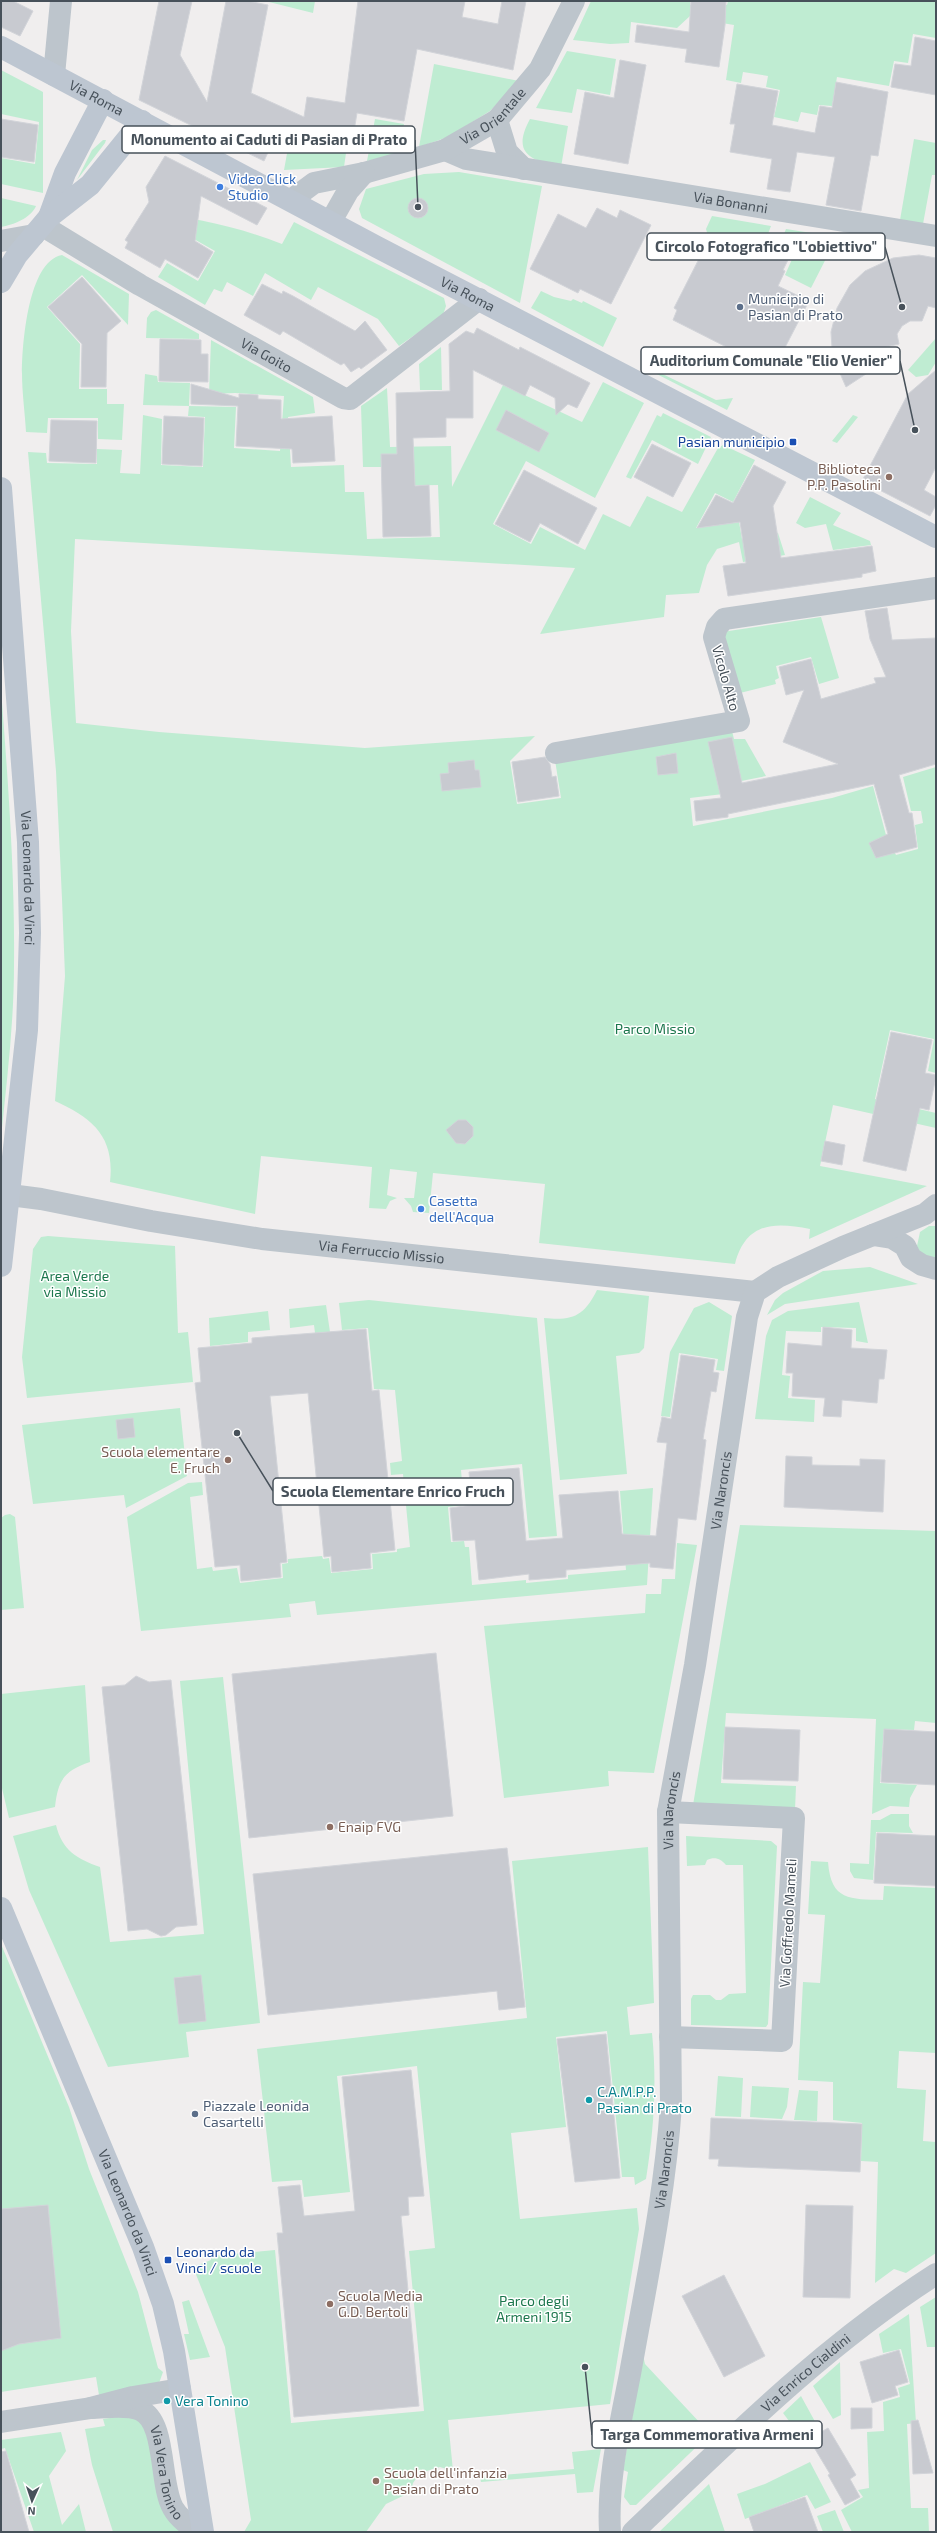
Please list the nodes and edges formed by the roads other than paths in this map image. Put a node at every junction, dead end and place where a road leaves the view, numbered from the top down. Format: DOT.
graph roads {
  1 [pos="60,1"];
  2 [pos="574,1"];
  3 [pos="1,47"];
  4 [pos="54,75"];
  5 [pos="103,100"];
  6 [pos="497,120"];
  7 [pos="142,121"];
  8 [pos="445,150"];
  9 [pos="524,169"];
  10 [pos="364,173"];
  11 [pos="291,200"];
  12 [pos="331,221"];
  13 [pos="42,226"];
  14 [pos="936,236"];
  15 [pos="1,241"];
  16 [pos="2,278"];
  17 [pos="479,299"];
  18 [pos="1,488"];
  19 [pos="936,537"];
  20 [pos="936,588"];
  21 [pos="556,753"];
  22 [pos="8,1186"];
  23 [pos="931,1210"];
  24 [pos="873,1235"];
  25 [pos="905,1246"];
  26 [pos="1,1266"];
  27 [pos="936,1269"];
  28 [pos="755,1292"];
  29 [pos="668,1812"];
  30 [pos="1,1908"];
  31 [pos="670,2037"];
  32 [pos="936,2274"];
  33 [pos="180,2389"];
  34 [pos="92,2408"];
  35 [pos="1,2422"];
  36 [pos="200,2532"];
  37 [pos="203,2532"];
  38 [pos="610,2532"];
  39 [pos="633,2532"];
  1 -- 4 [label="street"];
  2 -- 6 [label="street, Via Orientale"];
  3 -- 4 [label="street, Via Roma"];
  4 -- 5 [label="street, Via Roma"];
  5 -- 7 [label="street, Via Roma"];
  5 -- 13 [label="street"];
  6 -- 8 [label="street, Via Orientale"];
  6 -- 9 [label="street"];
  7 -- 11 [label="street, Via Roma"];
  7 -- 13 [label="street"];
  8 -- 9 [label="street, Via Bonanni"];
  8 -- 10 [label="street, Via Orientale"];
  9 -- 14 [label="street, Via Bonanni"];
  10 -- 11 [label="street, Via Orientale"];
  10 -- 12 [label="street"];
  11 -- 12 [label="street, Via Roma"];
  12 -- 17 [label="street, Via Roma"];
  13 -- 15 [label="street"];
  13 -- 16 [label="street"];
  13 -- 17 [label="street, Via Goito"];
  17 -- 19 [label="street, Via Roma"];
  18 -- 22 [label="street, Via Leonardo da Vinci"];
  20 -- 21 [label="street, Vicolo Alto"];
  22 -- 26 [label="street, Via Leonardo da Vinci"];
  22 -- 28 [label="street, Via Ferruccio Missio"];
  23 -- 24 [label="street"];
  23 -- 25 [label="street"];
  24 -- 25 [label="street"];
  24 -- 28 [label="street"];
  25 -- 27 [label="street"];
  28 -- 29 [label="street, Via Naroncis"];
  29 -- 31 [label="street, Via Naroncis"];
  29 -- 31 [label="street, Via Goffredo Mameli"];
  30 -- 33 [label="street, Via Leonardo da Vinci"];
  31 -- 38 [label="street, Via Naroncis"];
  32 -- 39 [label="street, Via Enrico Cialdini"];
  33 -- 34 [label="street, Via Vera Tonino"];
  33 -- 37 [label="street, Via Leonardo da Vinci"];
  34 -- 35 [label="street, Via Vera Tonino"];
  34 -- 36 [label="street, Via Vera Tonino"];
}
